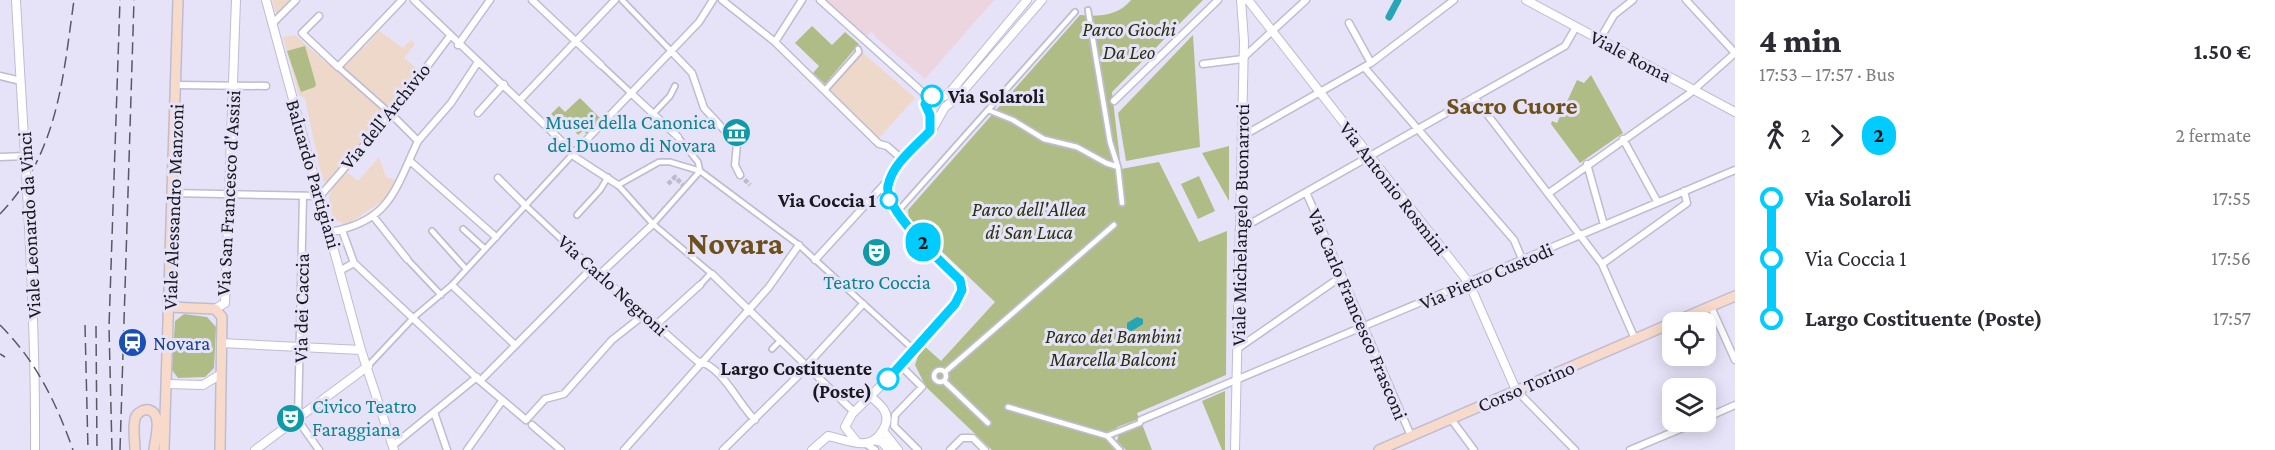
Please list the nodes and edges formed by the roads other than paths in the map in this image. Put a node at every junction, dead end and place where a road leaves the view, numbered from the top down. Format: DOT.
graph roads {
  1 [pos="16,0"];
  2 [pos="178,0"];
  3 [pos="236,0"];
  4 [pos="266,0"];
  5 [pos="296,0"];
  6 [pos="402,0"];
  7 [pos="414,0"];
  8 [pos="490,0"];
  9 [pos="532,0"];
  10 [pos="615,0"];
  11 [pos="622,0"];
  12 [pos="722,0"];
  13 [pos="802,0"];
  14 [pos="820,0"];
  15 [pos="1027,0"];
  16 [pos="1042,0"];
  17 [pos="1218,0"];
  18 [pos="1241,0"];
  19 [pos="1248,0"];
  20 [pos="1306,0"];
  21 [pos="1454,0"];
  22 [pos="1526,0"];
  23 [pos="1633,0"];
  24 [pos="1686,0"];
  25 [pos="710,2"];
  26 [pos="1088,10"];
  27 [pos="1075,12"];
  28 [pos="319,16"];
  29 [pos="1349,22"];
  30 [pos="272,24"];
  31 [pos="1576,27"];
  32 [pos="1271,32"];
  33 [pos="450,36"];
  34 [pos="1600,39"];
  35 [pos="576,42"];
  36 [pos="775,42"];
  37 [pos="458,45"];
  38 [pos="670,51"];
  39 [pos="860,51"];
  40 [pos="1735,53"];
  41 [pos="1244,58"];
  42 [pos="478,62"];
  43 [pos="1371,63"];
  44 [pos="1203,64"];
  45 [pos="601,65"];
  46 [pos="338,67"];
  47 [pos="1364,67"];
  48 [pos="0,76"];
  49 [pos="21,81"];
  50 [pos="504,84"];
  51 [pos="176,85"];
  52 [pos="266,86"];
  53 [pos="675,86"];
  54 [pos="233,87"];
  55 [pos="825,90"];
  56 [pos="1694,90"];
  57 [pos="1318,92"];
  58 [pos="632,94"];
  59 [pos="939,97"];
  60 [pos="1474,97"];
  61 [pos="929,98"];
  62 [pos="520,100"];
  63 [pos="1114,101"];
  64 [pos="945,106"];
  65 [pos="985,112"];
  66 [pos="1735,112"];
  67 [pos="390,113"];
  68 [pos="478,113"];
  69 [pos="653,114"];
  70 [pos="940,114"];
  71 [pos="930,115"];
  72 [pos="1417,129"];
  73 [pos="930,131"];
  74 [pos="678,137"];
  75 [pos="1241,137"];
  76 [pos="1623,139"];
  77 [pos="418,141"];
  78 [pos="573,154"];
  79 [pos="26,156"];
  80 [pos="1369,156"];
  81 [pos="0,157"];
  82 [pos="903,160"];
  83 [pos="410,161"];
  84 [pos="1587,164"];
  85 [pos="1118,167"];
  86 [pos="1735,170"];
  87 [pos="700,171"];
  88 [pos="740,175"];
  89 [pos="608,177"];
  90 [pos="498,178"];
  91 [pos="890,178"];
  92 [pos="618,185"];
  93 [pos="1684,191"];
  94 [pos="1306,192"];
  95 [pos="172,193"];
  96 [pos="1549,193"];
  97 [pos="229,195"];
  98 [pos="320,196"];
  99 [pos="303,197"];
  100 [pos="1657,201"];
  101 [pos="1122,202"];
  102 [pos="525,205"];
  103 [pos="899,210"];
  104 [pos="577,215"];
  105 [pos="373,216"];
  106 [pos="653,224"];
  107 [pos="1114,225"];
  108 [pos="1604,225"];
  109 [pos="463,229"];
  110 [pos="342,230"];
  111 [pos="1239,230"];
  112 [pos="432,231"];
  113 [pos="330,232"];
  114 [pos="1582,235"];
  115 [pos="496,237"];
  116 [pos="799,245"];
  117 [pos="485,249"];
  118 [pos="407,259"];
  119 [pos="1522,259"];
  120 [pos="815,260"];
  121 [pos="354,263"];
  122 [pos="1602,264"];
  123 [pos="592,268"];
  124 [pos="341,270"];
  125 [pos="466,270"];
  126 [pos="711,274"];
  127 [pos="599,275"];
  128 [pos="1342,276"];
  129 [pos="1469,283"];
  130 [pos="700,285"];
  131 [pos="453,286"];
  132 [pos="441,295"];
  133 [pos="1735,296"];
  134 [pos="863,304"];
  135 [pos="170,307"];
  136 [pos="1711,307"];
  137 [pos="215,309"];
  138 [pos="749,309"];
  139 [pos="1699,312"];
  140 [pos="645,314"];
  141 [pos="414,317"];
  142 [pos="657,324"];
  143 [pos="1364,327"];
  144 [pos="1662,328"];
  145 [pos="1635,339"];
  146 [pos="781,340"];
  147 [pos="221,344"];
  148 [pos="515,345"];
  149 [pos="300,346"];
  150 [pos="772,349"];
  151 [pos="913,349"];
  152 [pos="1237,349"];
  153 [pos="361,350"];
  154 [pos="1735,360"];
  155 [pos="703,362"];
  156 [pos="368,366"];
  157 [pos="807,366"];
  158 [pos="901,366"];
  159 [pos="945,372"];
  160 [pos="221,374"];
  161 [pos="478,379"];
  162 [pos="944,381"];
  163 [pos="1236,381"];
  164 [pos="167,384"];
  165 [pos="1516,390"];
  166 [pos="870,396"];
  167 [pos="502,401"];
  168 [pos="1735,405"];
  169 [pos="1008,407"];
  170 [pos="434,412"];
  171 [pos="854,412"];
  172 [pos="1716,414"];
  173 [pos="298,419"];
  174 [pos="1451,419"];
  175 [pos="526,420"];
  176 [pos="755,420"];
  177 [pos="1141,420"];
  178 [pos="988,423"];
  179 [pos="532,425"];
  180 [pos="883,431"];
  181 [pos="1673,432"];
  182 [pos="1107,436"];
  183 [pos="1411,436"];
  184 [pos="874,440"];
  185 [pos="730,444"];
  186 [pos="860,444"];
  187 [pos="394,446"];
  188 [pos="35,450"];
  189 [pos="135,450"];
  190 [pos="154,450"];
  191 [pos="164,450"];
  192 [pos="220,450"];
  193 [pos="255,450"];
  194 [pos="319,450"];
  195 [pos="447,450"];
  196 [pos="467,450"];
  197 [pos="561,450"];
  198 [pos="624,450"];
  199 [pos="723,450"];
  200 [pos="736,450"];
  201 [pos="812,450"];
  202 [pos="875,450"];
  203 [pos="889,450"];
  204 [pos="898,450"];
  205 [pos="920,450"];
  206 [pos="950,450"];
  207 [pos="985,450"];
  208 [pos="1120,450"];
  209 [pos="1236,450"];
  210 [pos="1380,450"];
  211 [pos="1474,450"];
  212 [pos="1575,450"];
  213 [pos="1630,450"];
  1 -- 49 [label="street, Viale Leonardo da Vinci"];
  2 -- 51 [label="main road, Viale Alessandro Manzoni"];
  3 -- 54 [label="street, Via San Francesco d'Assisi"];
  4 -- 30 [label="street, Baluardo Partigiani"];
  5 -- 30 [label="street"];
  6 -- 46 [label="street"];
  7 -- 33 [label="street"];
  8 -- 37 [label="street"];
  9 -- 35 [label="street"];
  10 -- 35 [label="street"];
  11 -- 38 [label="street"];
  12 -- 36 [label="street"];
  13 -- 36 [label="street"];
  14 -- 61 [label="street"];
  15 -- 59 [label="street"];
  16 -- 64 [label="street"];
  17 -- 63 [label="street"];
  18 -- 41 [label="street, Viale Michelangelo Buonarroti"];
  19 -- 32 [label="street, Via Antonio Rosmini"];
  20 -- 32 [label="street"];
  21 -- 43 [label="street"];
  22 -- 31 [label="street, Viale Roma"];
  23 -- 34 [label="street"];
  24 -- 40 [label="street"];
  25 -- 38 [label="street"];
  26 -- 85 [label="street"];
  27 -- 65 [label="street"];
  28 -- 46 [label="street"];
  29 -- 43 [label="street"];
  30 -- 98 [label="street, Baluardo Partigiani"];
  31 -- 34 [label="street, Viale Roma"];
  31 -- 60 [label="street"];
  32 -- 41 [label="street"];
  32 -- 57 [label="street, Via Antonio Rosmini"];
  33 -- 37 [label="street"];
  33 -- 67 [label="street, Via dell'Archivio"];
  34 -- 56 [label="street, Viale Roma"];
  35 -- 45 [label="street"];
  35 -- 62 [label="street"];
  36 -- 55 [label="street"];
  37 -- 42 [label="street"];
  38 -- 58 [label="street"];
  38 -- 88 [label="street"];
  39 -- 55 [label="street"];
  40 -- 56 [label="street"];
  41 -- 44 [label="street"];
  41 -- 75 [label="street, Viale Michelangelo Buonarroti"];
  42 -- 50 [label="street"];
  42 -- 77 [label="street"];
  43 -- 47 [label="street"];
  45 -- 58 [label="street"];
  46 -- 67 [label="street"];
  47 -- 57 [label="street"];
  47 -- 72 [label="street"];
  48 -- 49 [label="street"];
  49 -- 79 [label="street, Viale Leonardo da Vinci"];
  50 -- 62 [label="street"];
  50 -- 68 [label="street"];
  51 -- 54 [label="street"];
  51 -- 95 [label="main road, Viale Alessandro Manzoni"];
  52 -- 54 [label="street"];
  53 -- 69 [label="street"];
  54 -- 97 [label="street, Via San Francesco d'Assisi"];
  55 -- 82 [label="street"];
  56 -- 66 [label="street, Viale Roma"];
  56 -- 76 [label="street"];
  57 -- 75 [label="street"];
  57 -- 80 [label="street, Via Antonio Rosmini"];
  58 -- 69 [label="street"];
  58 -- 78 [label="street"];
  59 -- 61 [label="street"];
  59 -- 64 [label="street"];
  60 -- 72 [label="street"];
  60 -- 96 [label="street"];
  61 -- 71 [label="street"];
  62 -- 78 [label="street"];
  64 -- 70 [label="street"];
  65 -- 85 [label="street"];
  65 -- 103 [label="street"];
  67 -- 77 [label="street"];
  67 -- 98 [label="street, Via dell'Archivio"];
  69 -- 74 [label="street"];
  70 -- 71 [label="street"];
  70 -- 73 [label="street"];
  71 -- 73 [label="street"];
  72 -- 80 [label="street"];
  72 -- 119 [label="street"];
  73 -- 82 [label="street"];
  74 -- 87 [label="street"];
  75 -- 111 [label="street, Viale Michelangelo Buonarroti"];
  76 -- 84 [label="street"];
  76 -- 100 [label="street"];
  77 -- 83 [label="street"];
  78 -- 89 [label="street"];
  78 -- 102 [label="street"];
  79 -- 81 [label="street"];
  79 -- 188 [label="street, Viale Leonardo da Vinci"];
  80 -- 94 [label="street"];
  80 -- 129 [label="street, Via Antonio Rosmini"];
  82 -- 91 [label="street"];
  83 -- 105 [label="street"];
  83 -- 115 [label="street"];
  84 -- 96 [label="street"];
  84 -- 108 [label="street"];
  85 -- 101 [label="street"];
  86 -- 93 [label="street, Via Pietro Custodi"];
  87 -- 92 [label="street"];
  87 -- 106 [label="street"];
  87 -- 116 [label="street"];
  89 -- 92 [label="street"];
  89 -- 104 [label="street"];
  90 -- 102 [label="street"];
  91 -- 120 [label="street"];
  91 -- 151 [label="street"];
  92 -- 106 [label="street"];
  93 -- 100 [label="street, Via Pietro Custodi"];
  93 -- 122 [label="street"];
  94 -- 111 [label="street"];
  94 -- 128 [label="street, Via Carlo Francesco Frasconi"];
  95 -- 97 [label="street"];
  95 -- 135 [label="main road, Viale Alessandro Manzoni"];
  96 -- 114 [label="street"];
  97 -- 99 [label="street"];
  97 -- 137 [label="street, Via San Francesco d'Assisi"];
  98 -- 99 [label="street"];
  98 -- 113 [label="street, Baluardo Partigiani"];
  99 -- 149 [label="street, Via dei Caccia"];
  100 -- 108 [label="street, Via Pietro Custodi"];
  102 -- 115 [label="street"];
  102 -- 123 [label="street, Via Carlo Negroni"];
  105 -- 110 [label="street"];
  105 -- 118 [label="street"];
  106 -- 126 [label="street"];
  106 -- 127 [label="street"];
  107 -- 159 [label="street"];
  108 -- 114 [label="street, Via Pietro Custodi"];
  109 -- 117 [label="street"];
  110 -- 113 [label="street"];
  110 -- 121 [label="street"];
  111 -- 152 [label="street, Viale Michelangelo Buonarroti"];
  112 -- 125 [label="street"];
  113 -- 124 [label="street, Baluardo Partigiani"];
  114 -- 119 [label="street, Via Pietro Custodi"];
  114 -- 122 [label="street"];
  115 -- 117 [label="street"];
  116 -- 120 [label="street"];
  116 -- 138 [label="street"];
  117 -- 125 [label="street"];
  118 -- 132 [label="street"];
  119 -- 129 [label="street, Via Pietro Custodi"];
  120 -- 134 [label="street"];
  121 -- 124 [label="street"];
  121 -- 141 [label="street"];
  122 -- 145 [label="street"];
  123 -- 127 [label="street, Via Carlo Negroni"];
  123 -- 148 [label="street"];
  124 -- 153 [label="street, Baluardo Partigiani"];
  125 -- 131 [label="street"];
  126 -- 130 [label="street"];
  126 -- 138 [label="street"];
  127 -- 140 [label="street, Via Carlo Negroni"];
  128 -- 143 [label="street, Via Carlo Francesco Frasconi"];
  128 -- 152 [label="street"];
  129 -- 143 [label="street, Via Pietro Custodi"];
  129 -- 165 [label="street, Via Antonio Rosmini"];
  130 -- 142 [label="street"];
  131 -- 132 [label="street"];
  131 -- 148 [label="street"];
  132 -- 141 [label="street"];
  133 -- 136 [label="main road, Corso Torino"];
  134 -- 151 [label="street"];
  134 -- 157 [label="street"];
  135 -- 137 [label="main road"];
  135 -- 164 [label="main road, Viale Alessandro Manzoni"];
  136 -- 139 [label="main road, Corso Torino"];
  136 -- 154 [label="street"];
  137 -- 147 [label="main road, Via San Francesco d'Assisi"];
  138 -- 146 [label="street"];
  138 -- 155 [label="street"];
  140 -- 142 [label="street, Via Carlo Negroni"];
  140 -- 175 [label="street"];
  141 -- 156 [label="street"];
  141 -- 161 [label="street"];
  142 -- 155 [label="street, Via Carlo Negroni"];
  143 -- 163 [label="street, Via Pietro Custodi"];
  143 -- 183 [label="street, Via Carlo Francesco Frasconi"];
  144 -- 145 [label="main road, Corso Torino"];
  145 -- 165 [label="main road, Corso Torino"];
  146 -- 150 [label="street"];
  146 -- 157 [label="street"];
  147 -- 149 [label="street"];
  147 -- 160 [label="main road, Via San Francesco d'Assisi"];
  148 -- 161 [label="street"];
  149 -- 153 [label="street"];
  149 -- 173 [label="street, Via dei Caccia"];
  151 -- 158 [label="street"];
  152 -- 163 [label="street, Viale Michelangelo Buonarroti"];
  153 -- 156 [label="street, Baluardo Partigiani"];
  155 -- 176 [label="street, Via Carlo Negroni"];
  155 -- 198 [label="street"];
  156 -- 173 [label="street"];
  156 -- 187 [label="street, Baluardo Partigiani"];
  157 -- 171 [label="street"];
  157 -- 176 [label="street"];
  158 -- 166 [label="street"];
  158 -- 205 [label="street"];
  159 -- 162 [label="street"];
  159 -- 162 [label="street"];
  160 -- 164 [label="street"];
  160 -- 192 [label="main road, Via San Francesco d'Assisi"];
  161 -- 167 [label="street"];
  161 -- 170 [label="street"];
  162 -- 178 [label="street"];
  163 -- 177 [label="street, Via Pietro Custodi"];
  163 -- 209 [label="street, Viale Michelangelo Buonarroti"];
  164 -- 191 [label="main road, Viale Alessandro Manzoni"];
  165 -- 174 [label="main road, Corso Torino"];
  165 -- 212 [label="street"];
  166 -- 171 [label="street"];
  166 -- 180 [label="street"];
  167 -- 175 [label="street"];
  167 -- 196 [label="street"];
  168 -- 172 [label="street"];
  169 -- 182 [label="street"];
  170 -- 187 [label="street"];
  170 -- 195 [label="street"];
  171 -- 186 [label="street"];
  173 -- 193 [label="street"];
  173 -- 194 [label="street"];
  174 -- 183 [label="main road, Corso Torino"];
  174 -- 211 [label="street"];
  175 -- 179 [label="street"];
  176 -- 185 [label="street"];
  177 -- 182 [label="street"];
  179 -- 197 [label="street"];
  180 -- 184 [label="street"];
  180 -- 204 [label="street"];
  181 -- 213 [label="street"];
  182 -- 208 [label="street"];
  183 -- 210 [label="main road, Corso Torino"];
  184 -- 186 [label="street"];
  184 -- 203 [label="street"];
  185 -- 199 [label="street"];
  185 -- 200 [label="street"];
  186 -- 201 [label="street"];
  186 -- 202 [label="street"];
  189 -- 190 [label="main road"];
  206 -- 207 [label="street"];
}
